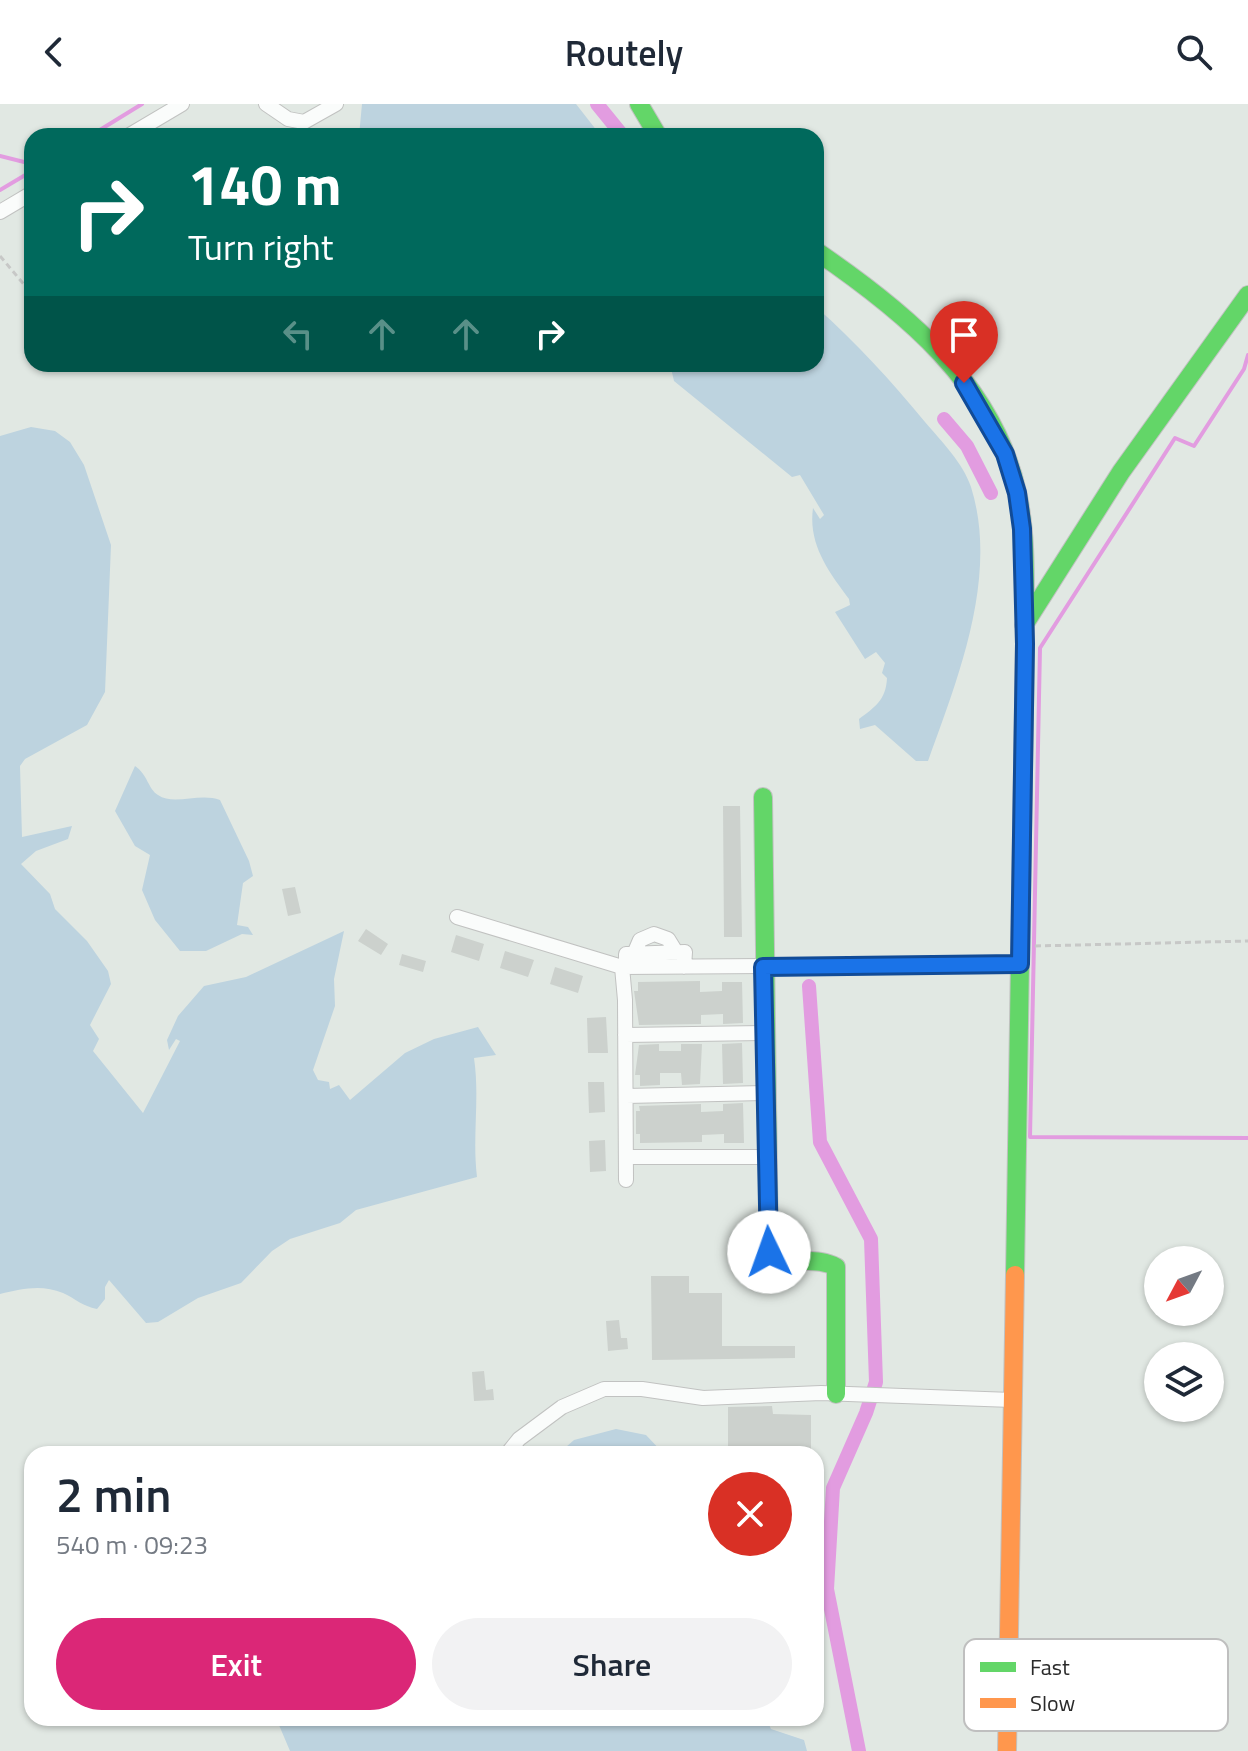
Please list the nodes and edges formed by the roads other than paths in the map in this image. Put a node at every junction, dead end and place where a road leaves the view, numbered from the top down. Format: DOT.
graph roads {
  1 [pos="182,104"];
  2 [pos="266,104"];
  3 [pos="336,104"];
  4 [pos="639,104"];
  5 [pos="142,128"];
  6 [pos="653,128"];
  7 [pos="24,198"];
  8 [pos="0,212"];
  9 [pos="824,256"];
  10 [pos="1248,295"];
  11 [pos="1024,625"];
  12 [pos="763,797"];
  13 [pos="457,917"];
  14 [pos="1020,955"];
  15 [pos="627,963"];
  16 [pos="684,967"];
  17 [pos="763,967"];
  18 [pos="763,1033"];
  19 [pos="625,1035"];
  20 [pos="764,1093"];
  21 [pos="626,1096"];
  22 [pos="626,1157"];
  23 [pos="765,1157"];
  24 [pos="626,1180"];
  25 [pos="836,1394"];
  26 [pos="1012,1400"];
  27 [pos="513,1446"];
  28 [pos="1009,1639"];
  29 [pos="1007,1731"];
  30 [pos="1007,1751"];
  1 -- 5 [label="street"];
  2 -- 3 [label="street"];
  4 -- 6 [label="street"];
  7 -- 8 [label="street"];
  9 -- 11 [label="street"];
  10 -- 11 [label="street"];
  11 -- 14 [label="street"];
  12 -- 17 [label="street"];
  13 -- 15 [label="street"];
  14 -- 17 [label="street"];
  14 -- 26 [label="street"];
  15 -- 16 [label="street"];
  15 -- 16 [label="street"];
  15 -- 19 [label="street"];
  16 -- 17 [label="street"];
  17 -- 18 [label="street"];
  18 -- 19 [label="street"];
  18 -- 20 [label="street"];
  19 -- 21 [label="street"];
  20 -- 21 [label="street"];
  20 -- 23 [label="street"];
  21 -- 22 [label="street"];
  22 -- 23 [label="street"];
  22 -- 24 [label="street"];
  23 -- 25 [label="street"];
  25 -- 26 [label="street"];
  25 -- 27 [label="street"];
  26 -- 28 [label="street"];
  29 -- 30 [label="street"];
}
